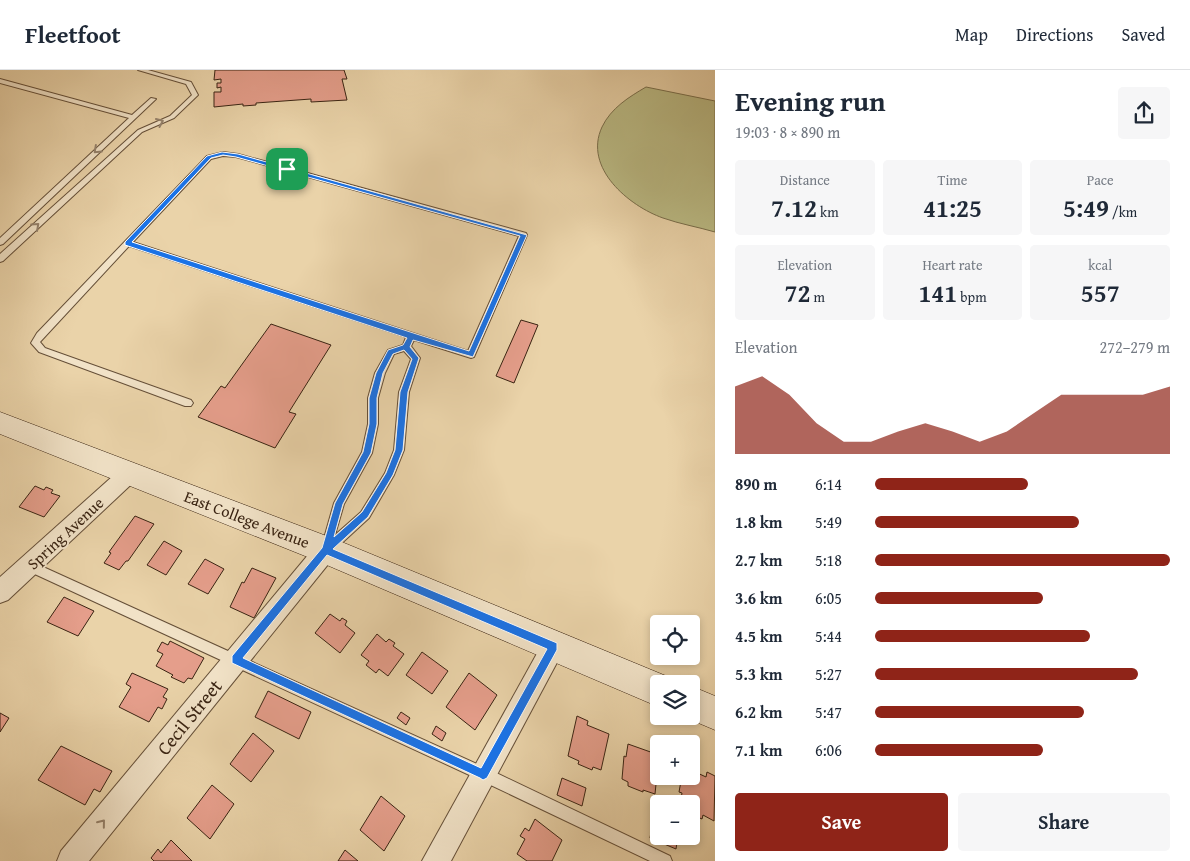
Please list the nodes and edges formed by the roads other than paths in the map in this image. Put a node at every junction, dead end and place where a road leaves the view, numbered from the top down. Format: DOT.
graph roads {
  1 [pos="141,70"];
  2 [pos="0,81"];
  3 [pos="153,98"];
  4 [pos="132,117"];
  5 [pos="0,242"];
  6 [pos="128,243"];
  7 [pos="0,259"];
  8 [pos="411,337"];
  9 [pos="406,347"];
  10 [pos="188,403"];
  11 [pos="0,423"];
  12 [pos="130,473"];
  13 [pos="326,550"];
  14 [pos="30,566"];
  15 [pos="0,592"];
  16 [pos="553,647"];
  17 [pos="236,660"];
  18 [pos="650,686"];
  19 [pos="700,707"];
  20 [pos="715,713"];
  21 [pos="483,774"];
  22 [pos="71,861"];
  23 [pos="436,861"];
  24 [pos="666,861"];
  7 -- 1 [label="lane, one-way"];
  2 -- 4 [label="lane"];
  3 -- 4 [label="lane"];
  4 -- 5 [label="lane, one-way"];
  6 -- 8 [label="lane"];
  6 -- 8 [label="lane"];
  6 -- 10 [label="lane"];
  8 -- 9 [label="lane"];
  9 -- 13 [label="lane"];
  9 -- 13 [label="lane"];
  11 -- 12 [label="main road, East College Avenue"];
  12 -- 13 [label="main road, East College Avenue"];
  12 -- 14 [label="street, Spring Avenue"];
  13 -- 16 [label="main road, East College Avenue"];
  13 -- 17 [label="street, Cecil Street"];
  14 -- 15 [label="street, Spring Avenue"];
  14 -- 17 [label="lane"];
  16 -- 18 [label="main road, East College Avenue"];
  16 -- 21 [label="street"];
  17 -- 21 [label="lane"];
  22 -- 17 [label="street, Cecil Street, one-way"];
  19 -- 20 [label="main road"];
  21 -- 23 [label="street"];
  21 -- 24 [label="lane"];
}
